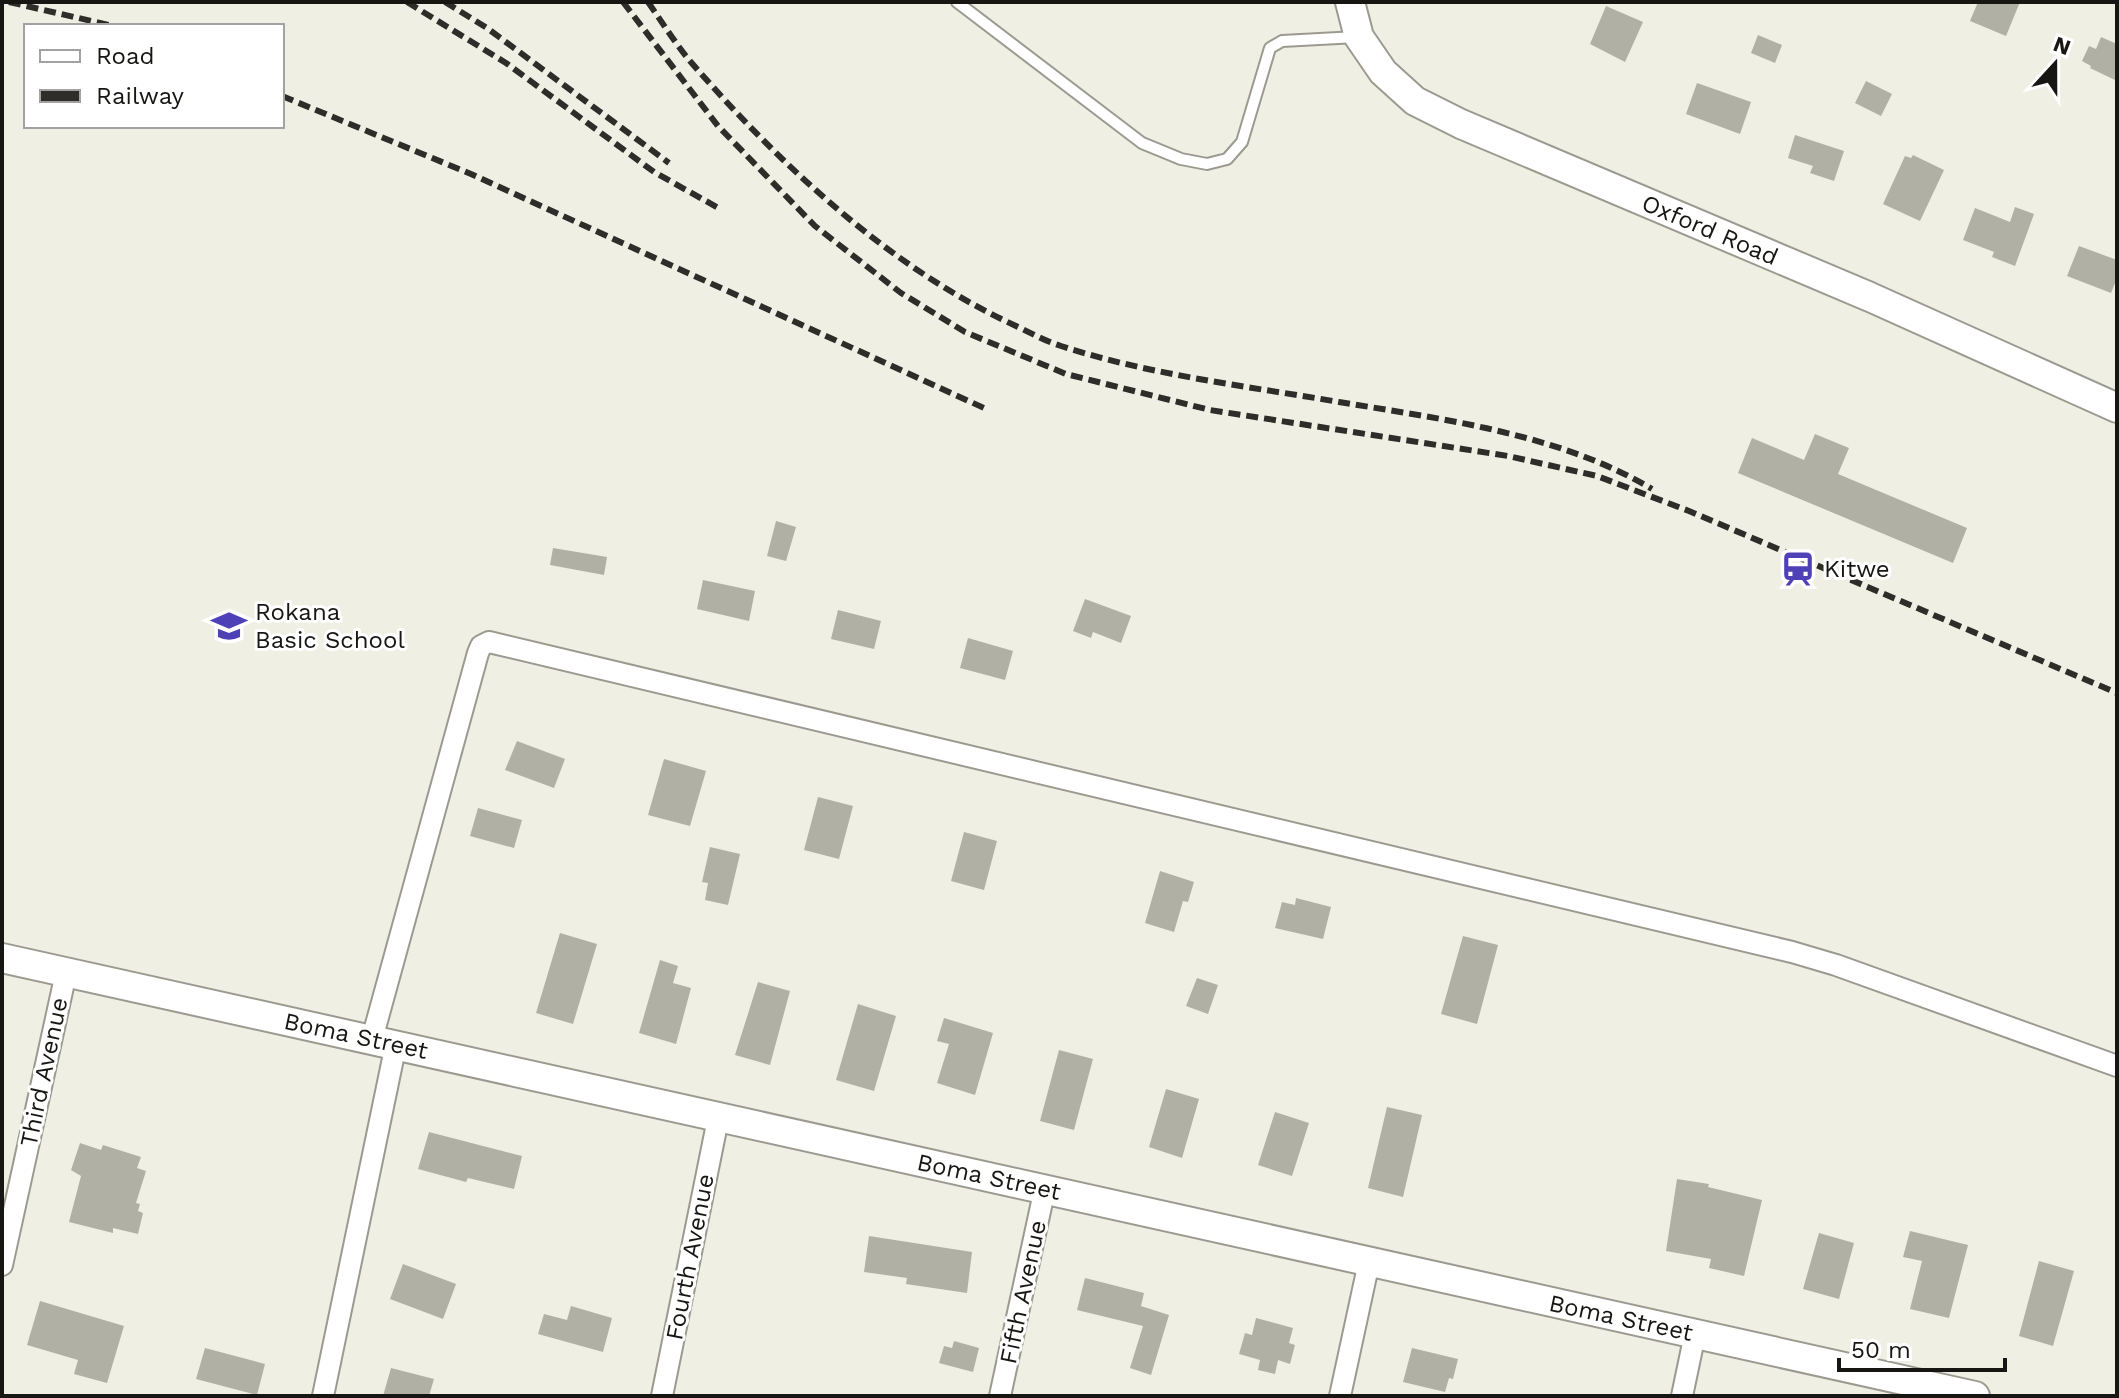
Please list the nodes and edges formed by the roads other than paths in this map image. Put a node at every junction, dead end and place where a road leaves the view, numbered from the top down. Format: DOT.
graph roads {
  1 [pos="957,2"];
  2 [pos="1350,2"];
  3 [pos="1359,37"];
  4 [pos="2117,408"];
  5 [pos="2,958"];
  6 [pos="66,973"];
  7 [pos="384,1042"];
  8 [pos="2117,1066"];
  9 [pos="718,1119"];
  10 [pos="1045,1188"];
  11 [pos="1369,1262"];
  12 [pos="2,1265"];
  13 [pos="1695,1334"];
  14 [pos="323,1396"];
  15 [pos="662,1396"];
  16 [pos="1000,1396"];
  17 [pos="1340,1396"];
  18 [pos="1682,1396"];
  19 [pos="1975,1396"];
  1 -- 3 [label="lane"];
  2 -- 3 [label="street, Oxford Road"];
  3 -- 4 [label="street, Oxford Road"];
  5 -- 6 [label="street, Boma Street"];
  6 -- 7 [label="street, Boma Street"];
  6 -- 12 [label="street, Third Avenue"];
  7 -- 8 [label="street"];
  7 -- 9 [label="street, Boma Street"];
  7 -- 14 [label="street"];
  9 -- 10 [label="street, Boma Street"];
  9 -- 15 [label="street, Fourth Avenue"];
  10 -- 11 [label="street, Boma Street"];
  10 -- 16 [label="street, Fifth Avenue"];
  11 -- 13 [label="street, Boma Street"];
  11 -- 17 [label="street"];
  13 -- 18 [label="street"];
  13 -- 19 [label="street, Boma Street"];
}
